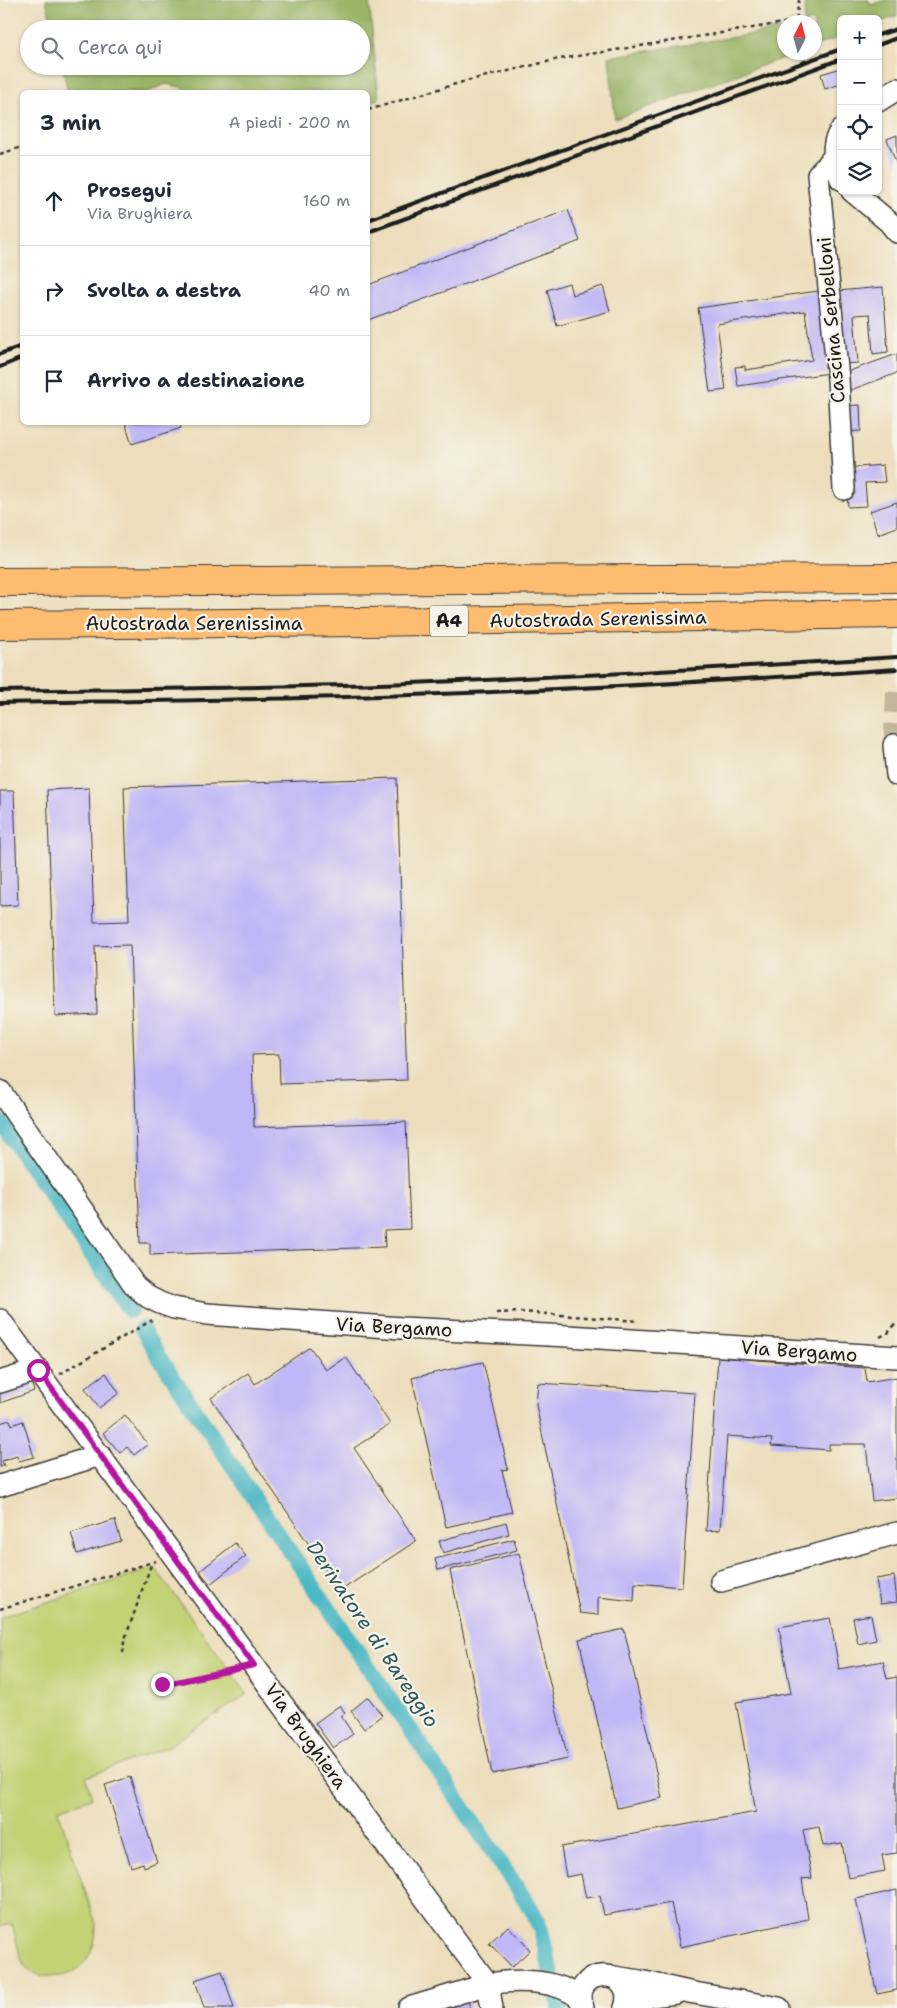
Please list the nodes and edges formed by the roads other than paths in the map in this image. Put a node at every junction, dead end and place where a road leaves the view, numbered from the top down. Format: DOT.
graph roads {
  1 [pos="897,89"];
  2 [pos="882,98"];
  3 [pos="837,136"];
  4 [pos="833,158"];
  5 [pos="837,168"];
  6 [pos="857,195"];
  7 [pos="893,227"];
  8 [pos="844,489"];
  9 [pos="897,578"];
  10 [pos="0,582"];
  11 [pos="897,614"];
  12 [pos="0,625"];
  13 [pos="894,746"];
  14 [pos="897,776"];
  15 [pos="0,1091"];
  16 [pos="0,1320"];
  17 [pos="897,1357"];
  18 [pos="38,1370"];
  19 [pos="0,1382"];
  20 [pos="100,1455"];
  21 [pos="0,1486"];
  22 [pos="897,1533"];
  23 [pos="721,1580"];
  24 [pos="614,1977"];
  25 [pos="592,1978"];
  26 [pos="488,1984"];
  27 [pos="548,1984"];
  28 [pos="688,1992"];
  29 [pos="582,2003"];
  30 [pos="409,2008"];
  31 [pos="492,2008"];
  32 [pos="625,2008"];
  33 [pos="779,2008"];
  1 -- 2 [label="street"];
  3 -- 4 [label="street"];
  4 -- 5 [label="street"];
  4 -- 8 [label="street, Cascina Serbelloni"];
  6 -- 7 [label="street"];
  9 -- 10 [label="highway, Autostrada Serenissima / A4"];
  11 -- 12 [label="highway, Autostrada Serenissima / A4"];
  13 -- 14 [label="street"];
  15 -- 17 [label="street, Via Bergamo"];
  16 -- 18 [label="street, Via Brughiera"];
  18 -- 19 [label="street"];
  18 -- 20 [label="street, Via Brughiera"];
  20 -- 21 [label="street"];
  20 -- 26 [label="street, Via Brughiera"];
  22 -- 23 [label="street"];
  24 -- 25 [label="street"];
  24 -- 28 [label="street"];
  24 -- 32 [label="street"];
  25 -- 27 [label="street"];
  25 -- 29 [label="street"];
  26 -- 27 [label="street"];
  26 -- 30 [label="street"];
  26 -- 31 [label="street"];
  27 -- 29 [label="street"];
  28 -- 32 [label="street"];
  28 -- 33 [label="street"];
}
